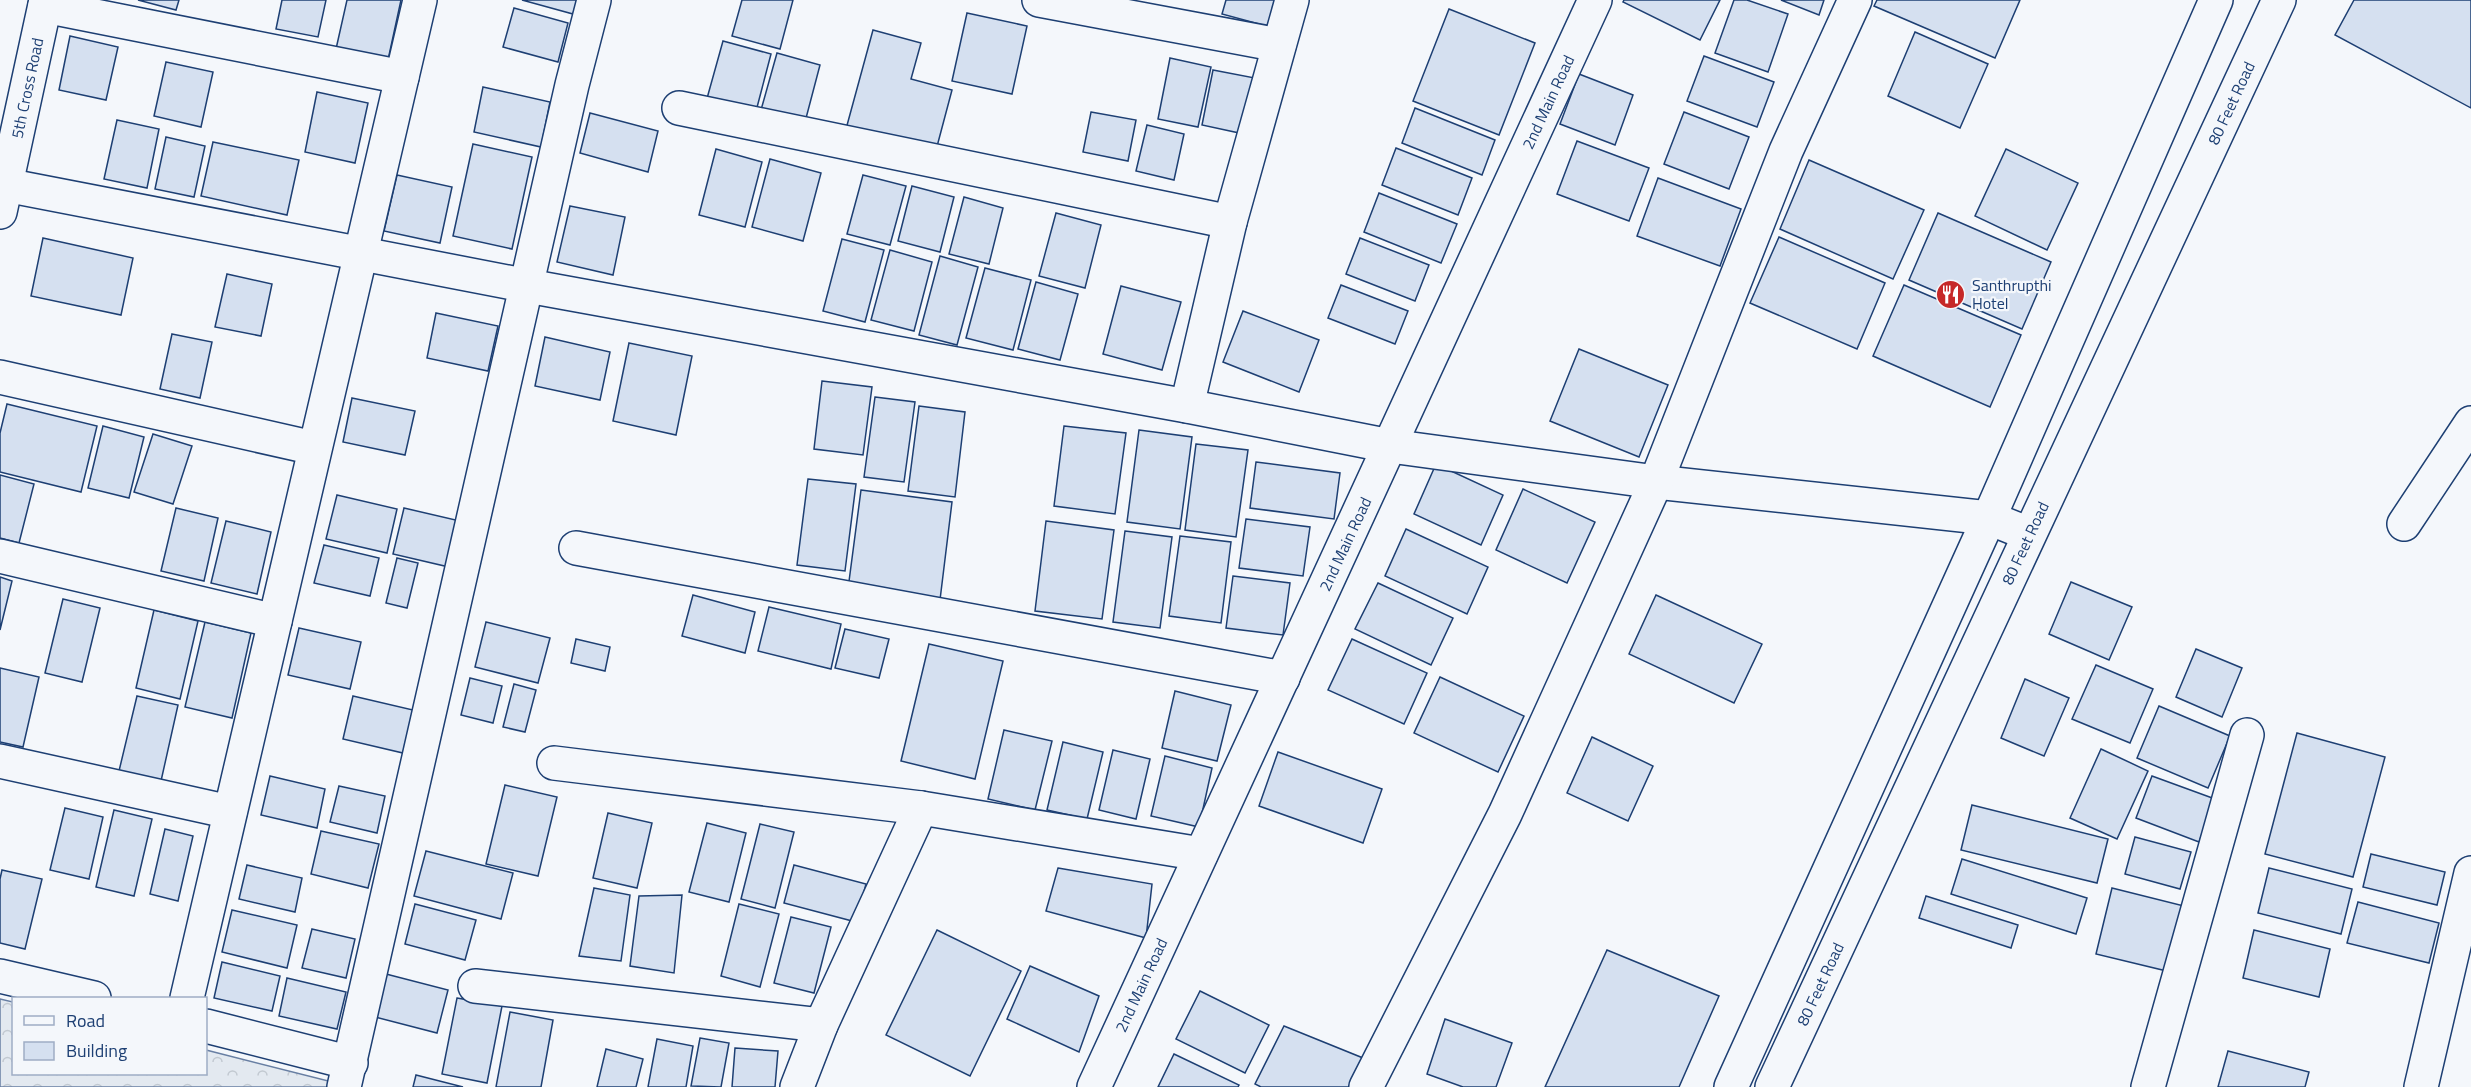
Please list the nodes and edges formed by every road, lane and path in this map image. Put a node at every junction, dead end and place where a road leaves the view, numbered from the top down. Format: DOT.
graph roads {
  1 [pos="420,0"];
  2 [pos="594,0"];
  3 [pos="1039,0"];
  4 [pos="1292,0"];
  5 [pos="1595,0"];
  6 [pos="1855,0"];
  7 [pos="2216,0"];
  8 [pos="2279,0"];
  9 [pos="46,3"];
  10 [pos="1279,45"];
  11 [pos="402,77"];
  12 [pos="680,108"];
  13 [pos="2,194"];
  14 [pos="1230,222"];
  15 [pos="361,254"];
  16 [pos="528,286"];
  17 [pos="0,377"];
  18 [pos="1187,406"];
  19 [pos="2471,423"];
  20 [pos="1390,446"];
  21 [pos="314,448"];
  22 [pos="1656,482"];
  23 [pos="1989,518"];
  24 [pos="2404,524"];
  25 [pos="2030,534"];
  26 [pos="576,548"];
  27 [pos="0,556"];
  28 [pos="275,621"];
  29 [pos="1283,678"];
  30 [pos="2247,735"];
  31 [pos="0,761"];
  32 [pos="554,763"];
  33 [pos="921,808"];
  34 [pos="230,812"];
  35 [pos="1201,854"];
  36 [pos="2471,873"];
  37 [pos="0,976"];
  38 [pos="475,986"];
  39 [pos="86,997"];
  40 [pos="187,997"];
  41 [pos="821,1025"];
  42 [pos="207,1026"];
  43 [pos="347,1075"];
  44 [pos="797,1087"];
  45 [pos="1094,1087"];
  46 [pos="1366,1087"];
  47 [pos="1731,1087"];
  48 [pos="1772,1087"];
  49 [pos="2148,1087"];
  50 [pos="2421,1087"];
  1 -- 11 [label="street"];
  2 -- 16 [label="street"];
  3 -- 10 [label="street"];
  4 -- 10 [label="street"];
  5 -- 20 [label="street, 2nd Main Road"];
  6 -- 22 [label="street"];
  7 -- 23 [label="street"];
  8 -- 25 [label="street, 80 Feet Road"];
  9 -- 11 [label="street"];
  9 -- 13 [label="street, 5th Cross Road"];
  10 -- 14 [label="street"];
  11 -- 15 [label="street"];
  12 -- 14 [label="street"];
  13 -- 15 [label="street"];
  14 -- 18 [label="street"];
  15 -- 16 [label="street"];
  15 -- 21 [label="street"];
  16 -- 18 [label="street"];
  16 -- 43 [label="street"];
  17 -- 21 [label="street"];
  18 -- 20 [label="street"];
  19 -- 24 [label="street"];
  20 -- 22 [label="street"];
  20 -- 29 [label="street, 2nd Main Road"];
  21 -- 28 [label="street"];
  22 -- 23 [label="street"];
  22 -- 46 [label="street"];
  23 -- 25 [label="street"];
  23 -- 47 [label="street"];
  25 -- 48 [label="street, 80 Feet Road"];
  26 -- 29 [label="street"];
  27 -- 28 [label="street"];
  28 -- 34 [label="street"];
  29 -- 35 [label="street, 2nd Main Road"];
  30 -- 49 [label="street"];
  31 -- 34 [label="street"];
  32 -- 33 [label="street"];
  33 -- 35 [label="street"];
  33 -- 41 [label="street"];
  34 -- 40 [label="street"];
  35 -- 45 [label="street, 2nd Main Road"];
  36 -- 50 [label="street"];
  37 -- 39 [label="street"];
  38 -- 41 [label="street"];
  41 -- 44 [label="street"];
  42 -- 43 [label="street"];
}
